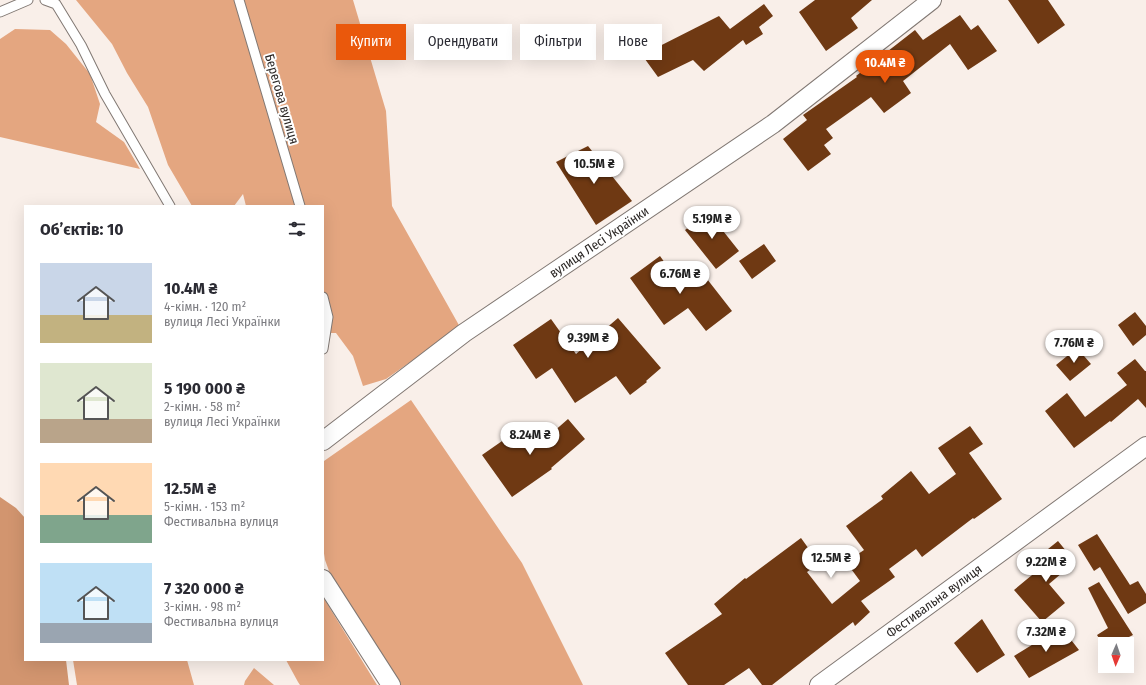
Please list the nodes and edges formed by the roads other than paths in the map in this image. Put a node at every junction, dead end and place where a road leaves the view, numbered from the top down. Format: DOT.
graph roads {
  1 [pos="28,0"];
  2 [pos="45,0"];
  3 [pos="239,0"];
  4 [pos="932,0"];
  5 [pos="0,12"];
  6 [pos="169,205"];
  7 [pos="300,205"];
  8 [pos="324,301"];
  9 [pos="324,343"];
  10 [pos="324,440"];
  11 [pos="1146,446"];
  12 [pos="324,581"];
  13 [pos="391,685"];
  14 [pos="819,685"];
  1 -- 5 [label="lane"];
  2 -- 6 [label="lane"];
  3 -- 7 [label="lane, Берегова вулиця"];
  4 -- 10 [label="street, вулиця Лесі Українки"];
  8 -- 9 [label="lane"];
  11 -- 14 [label="street, Фестивальна вулиця"];
  12 -- 13 [label="street"];
}
